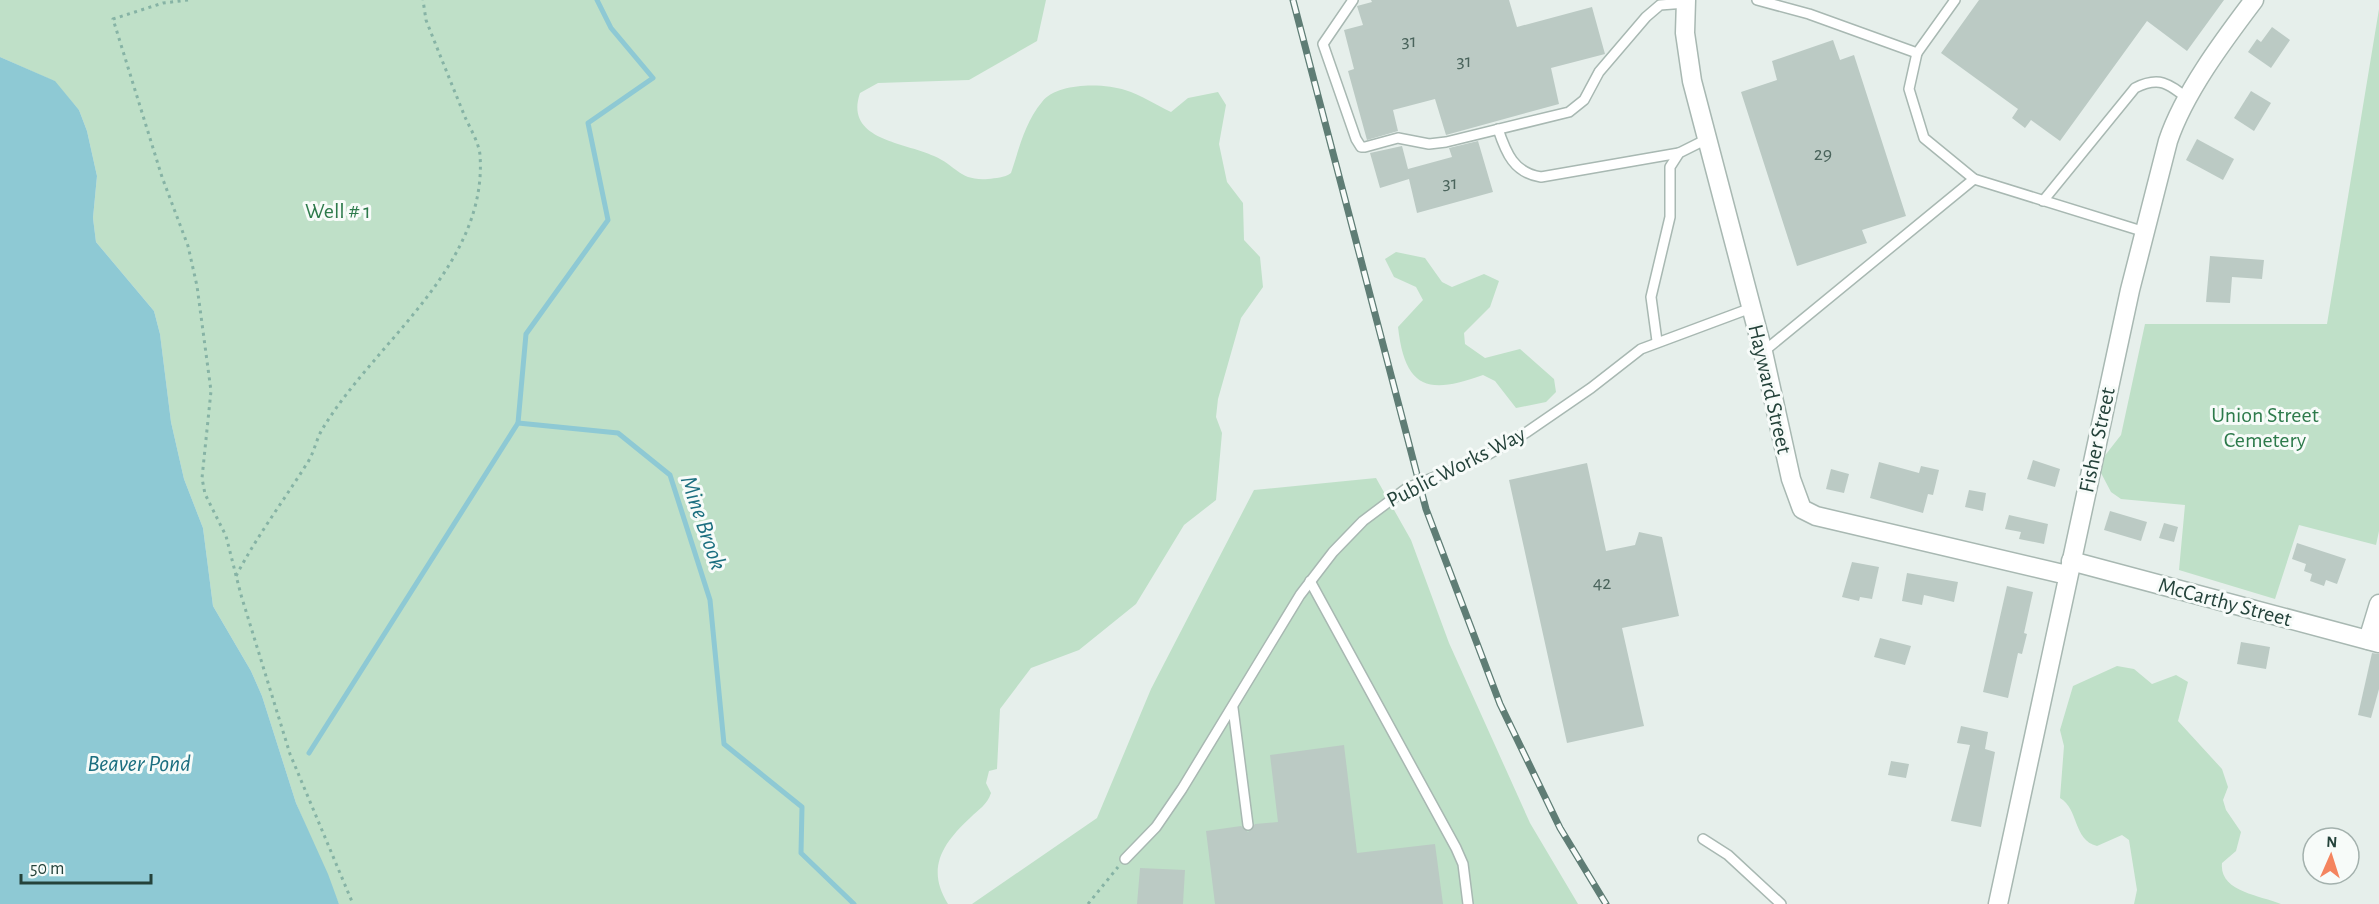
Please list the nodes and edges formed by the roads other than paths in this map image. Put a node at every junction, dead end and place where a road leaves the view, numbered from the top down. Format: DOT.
graph roads {
  1 [pos="1353,0"];
  2 [pos="1757,0"];
  3 [pos="1955,0"];
  4 [pos="2254,0"];
  5 [pos="1686,2"];
  6 [pos="1917,53"];
  7 [pos="2188,99"];
  8 [pos="1498,129"];
  9 [pos="1707,139"];
  10 [pos="1678,153"];
  11 [pos="1974,179"];
  12 [pos="2043,201"];
  13 [pos="2145,232"];
  14 [pos="1751,308"];
  15 [pos="1657,341"];
  16 [pos="1763,352"];
  17 [pos="2069,568"];
  18 [pos="1310,581"];
  19 [pos="2379,604"];
  20 [pos="2373,642"];
  21 [pos="1233,708"];
  22 [pos="1248,825"];
  23 [pos="1703,839"];
  24 [pos="1125,859"];
  25 [pos="1468,904"];
  26 [pos="1781,904"];
  27 [pos="1998,904"];
  1 -- 8 [label="lane"];
  2 -- 6 [label="lane"];
  3 -- 6 [label="lane"];
  4 -- 7 [label="street, Fisher Street"];
  5 -- 8 [label="lane"];
  5 -- 9 [label="street, Hayward Street"];
  6 -- 11 [label="lane"];
  7 -- 12 [label="lane"];
  7 -- 13 [label="street, Fisher Street"];
  8 -- 10 [label="lane"];
  9 -- 10 [label="lane"];
  9 -- 14 [label="street, Hayward Street"];
  10 -- 15 [label="lane"];
  11 -- 12 [label="lane"];
  11 -- 16 [label="lane"];
  12 -- 13 [label="lane"];
  13 -- 17 [label="street, Fisher Street"];
  14 -- 15 [label="lane, Public Works Way"];
  14 -- 16 [label="street, Hayward Street"];
  15 -- 18 [label="lane, Public Works Way"];
  16 -- 17 [label="street, Hayward Street"];
  17 -- 20 [label="street, McCarthy Street"];
  17 -- 27 [label="street, Fisher Street"];
  18 -- 21 [label="lane, Public Works Way"];
  18 -- 25 [label="lane"];
  19 -- 20 [label="street"];
  21 -- 22 [label="lane"];
  21 -- 24 [label="lane, Public Works Way"];
  23 -- 26 [label="lane"];
}
